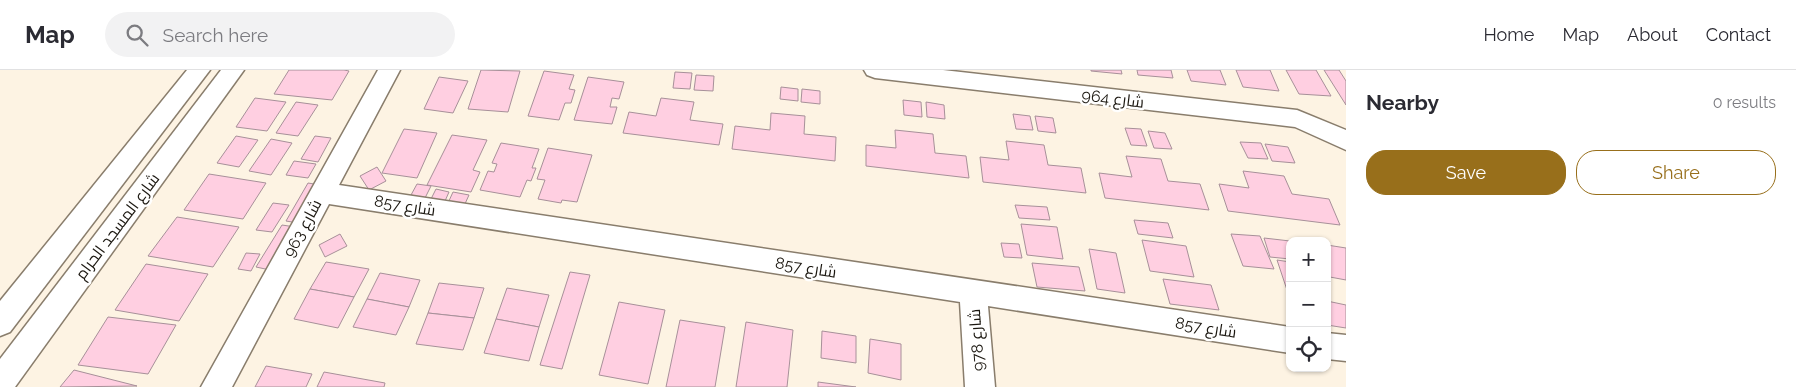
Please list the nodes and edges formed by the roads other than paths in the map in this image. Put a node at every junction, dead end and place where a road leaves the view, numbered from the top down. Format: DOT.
graph roads {
  1 [pos="173,70"];
  2 [pos="199,70"];
  3 [pos="233,70"];
  4 [pos="389,70"];
  5 [pos="875,70"];
  6 [pos="905,72"];
  7 [pos="180,94"];
  8 [pos="1346,142"];
  9 [pos="322,193"];
  10 [pos="973,292"];
  11 [pos="0,323"];
  12 [pos="1286,339"];
  13 [pos="1331,346"];
  14 [pos="1346,348"];
  15 [pos="0,383"];
  16 [pos="216,387"];
  17 [pos="980,387"];
  1 -- 7 [label="street"];
  2 -- 7 [label="street, شارع المسجد الحرام"];
  3 -- 15 [label="street, شارع المسجد الحرام"];
  4 -- 9 [label="street, شارع 963"];
  5 -- 6 [label="street, شارع 964"];
  6 -- 8 [label="street, شارع 964"];
  7 -- 11 [label="street, شارع المسجد الحرام"];
  9 -- 10 [label="street, شارع 857"];
  9 -- 16 [label="street, شارع 963"];
  10 -- 12 [label="street, شارع 857"];
  10 -- 17 [label="street, شارع 978"];
  13 -- 14 [label="street"];
}
